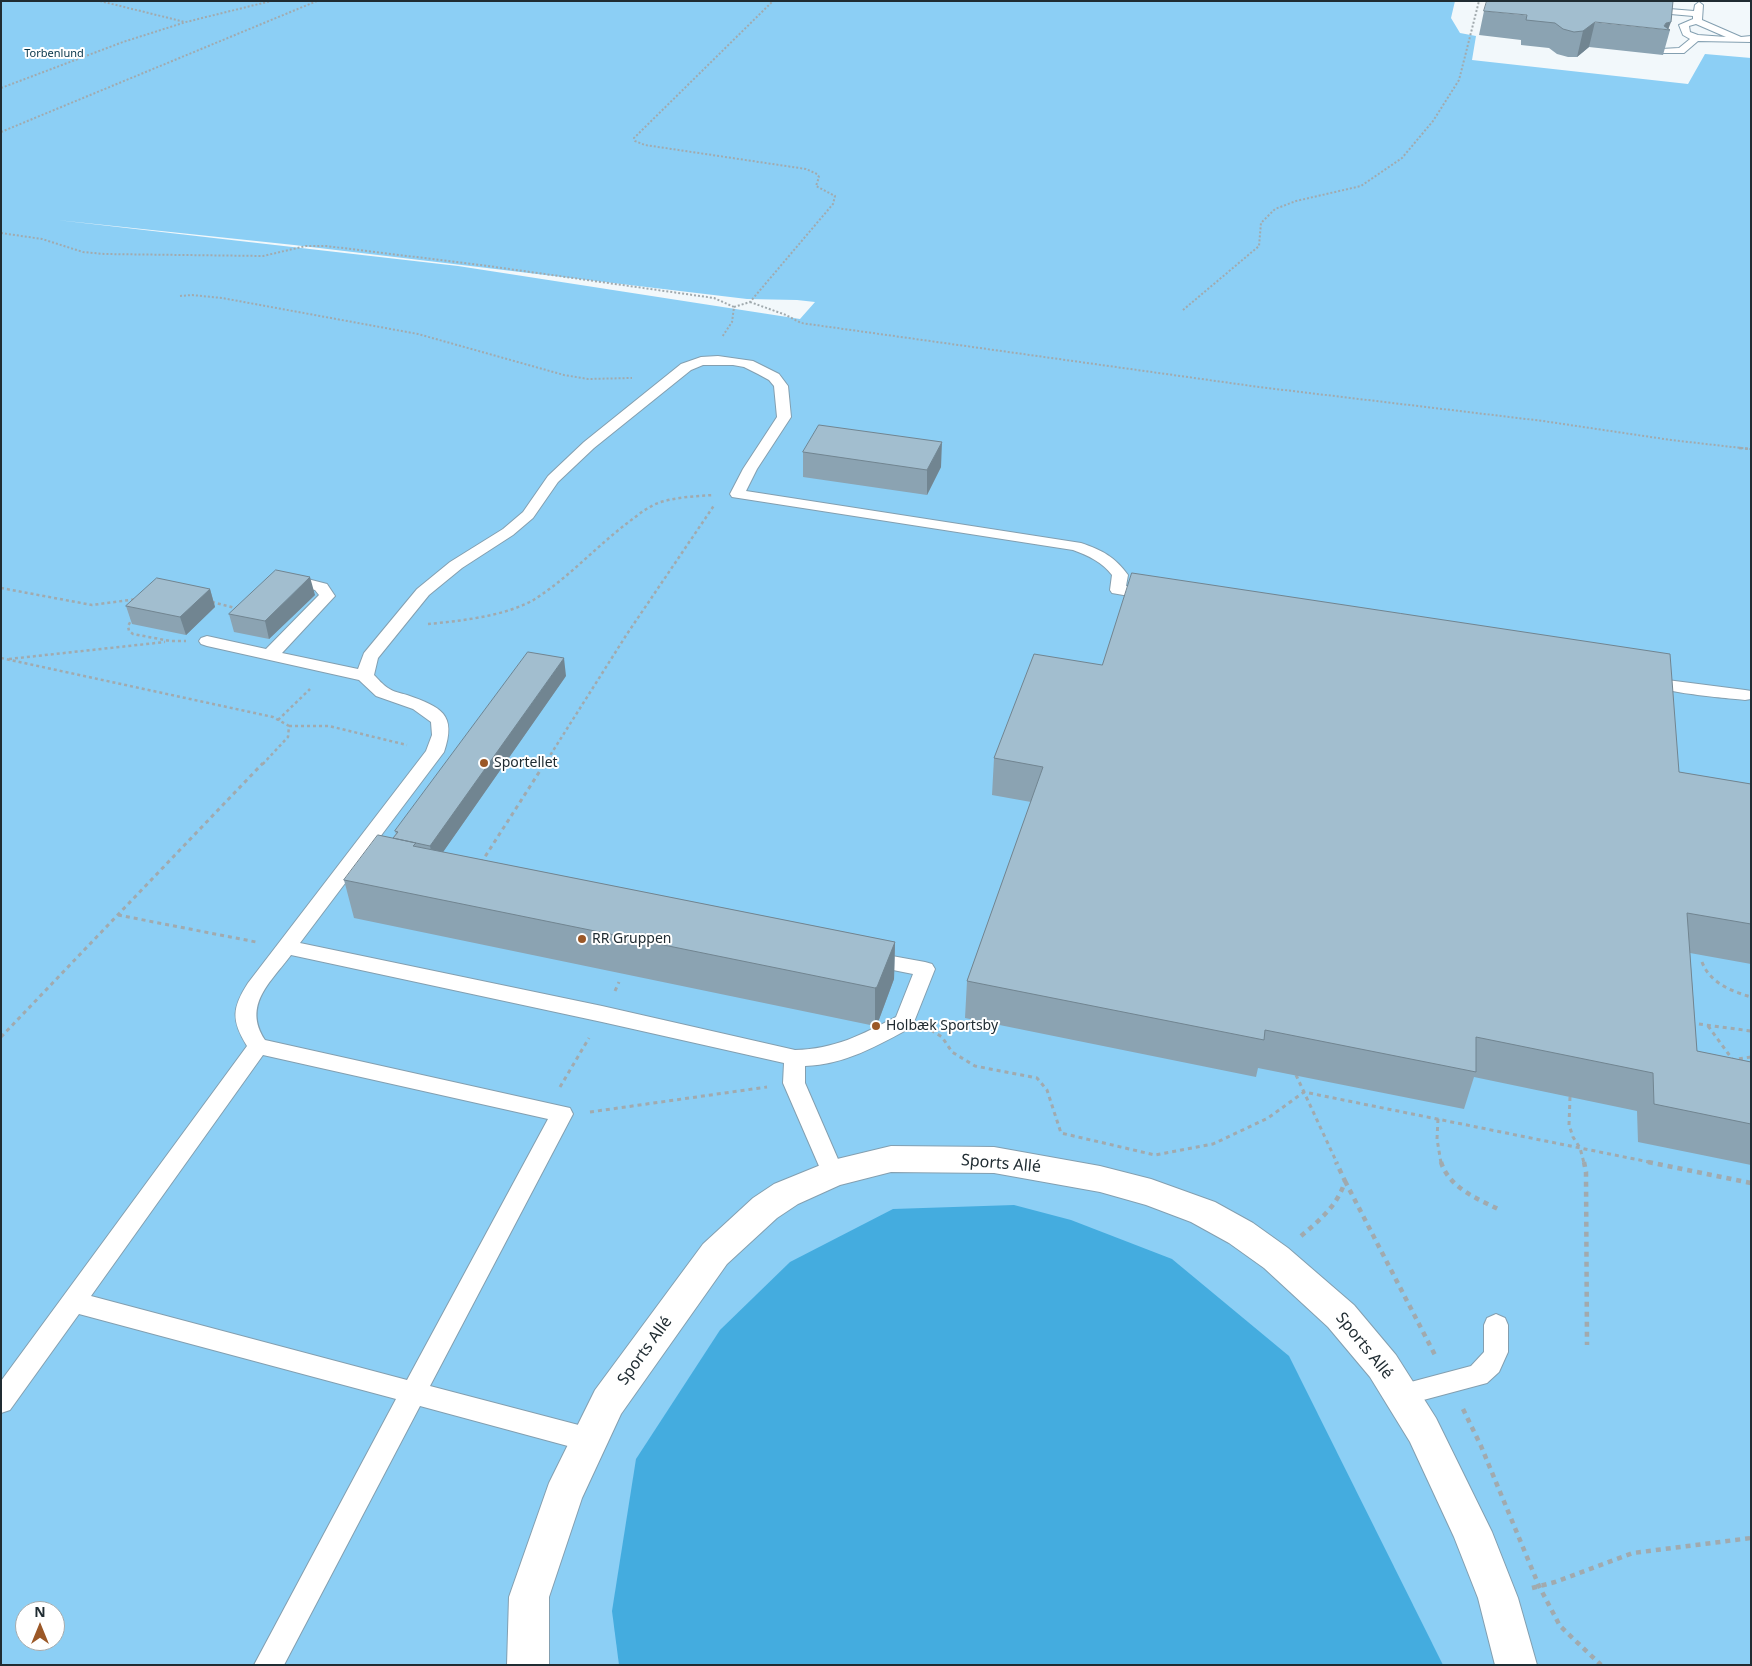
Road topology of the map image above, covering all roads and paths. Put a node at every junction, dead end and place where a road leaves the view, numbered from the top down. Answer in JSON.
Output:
{"nodes":[{"id":1,"x":100,"y":1,"type":"edge"},
{"id":2,"x":271,"y":1,"type":"edge"},
{"id":3,"x":316,"y":1,"type":"edge"},
{"id":4,"x":772,"y":1,"type":"edge"},
{"id":5,"x":1479,"y":1,"type":"edge"},
{"id":6,"x":1700,"y":1,"type":"edge"},
{"id":7,"x":1641,"y":8,"type":"edge"},
{"id":8,"x":1697,"y":18,"type":"junction"},
{"id":9,"x":186,"y":22,"type":"junction"},
{"id":10,"x":1696,"y":38,"type":"junction"},
{"id":11,"x":1751,"y":39,"type":"edge"},
{"id":12,"x":1740,"y":40,"type":"junction"},
{"id":13,"x":1664,"y":51,"type":"edge"},
{"id":14,"x":1,"y":88,"type":"edge"},
{"id":15,"x":1,"y":132,"type":"edge"},
{"id":16,"x":1,"y":233,"type":"edge"},
{"id":17,"x":180,"y":296,"type":"dead end"},
{"id":18,"x":750,"y":302,"type":"junction"},
{"id":19,"x":734,"y":307,"type":"junction"},
{"id":20,"x":1183,"y":310,"type":"dead end"},
{"id":21,"x":718,"y":360,"type":"junction"},
{"id":22,"x":634,"y":378,"type":"dead end"},
{"id":23,"x":1751,"y":449,"type":"edge"},
{"id":24,"x":737,"y":494,"type":"junction"},
{"id":25,"x":292,"y":580,"type":"edge"},
{"id":26,"x":1,"y":588,"type":"edge"},
{"id":27,"x":142,"y":598,"type":"edge"},
{"id":28,"x":1167,"y":598,"type":"edge"},
{"id":29,"x":207,"y":601,"type":"edge"},
{"id":30,"x":136,"y":614,"type":"edge"},
{"id":31,"x":398,"y":622,"type":"junction"},
{"id":32,"x":170,"y":641,"type":"junction"},
{"id":33,"x":207,"y":641,"type":"junction"},
{"id":34,"x":270,"y":655,"type":"junction"},
{"id":35,"x":1,"y":658,"type":"edge"},
{"id":36,"x":6,"y":659,"type":"junction"},
{"id":37,"x":330,"y":668,"type":"junction"},
{"id":38,"x":1632,"y":675,"type":"edge"},
{"id":39,"x":365,"y":676,"type":"junction"},
{"id":40,"x":1745,"y":695,"type":"dead end"},
{"id":41,"x":278,"y":720,"type":"junction"},
{"id":42,"x":289,"y":726,"type":"junction"},
{"id":43,"x":435,"y":752,"type":"junction"},
{"id":44,"x":480,"y":864,"type":"edge"},
{"id":45,"x":118,"y":915,"type":"junction"},
{"id":46,"x":286,"y":947,"type":"junction"},
{"id":47,"x":847,"y":954,"type":"edge"},
{"id":48,"x":1702,"y":962,"type":"dead end"},
{"id":49,"x":1751,"y":997,"type":"edge"},
{"id":50,"x":602,"y":1014,"type":"junction"},
{"id":51,"x":1683,"y":1021,"type":"edge"},
{"id":52,"x":906,"y":1022,"type":"junction"},
{"id":53,"x":1708,"y":1026,"type":"junction"},
{"id":54,"x":1751,"y":1032,"type":"edge"},
{"id":55,"x":1,"y":1037,"type":"edge"},
{"id":56,"x":258,"y":1046,"type":"junction"},
{"id":57,"x":1751,"y":1057,"type":"edge"},
{"id":58,"x":795,"y":1058,"type":"junction"},
{"id":59,"x":1733,"y":1060,"type":"junction"},
{"id":60,"x":1725,"y":1064,"type":"edge"},
{"id":61,"x":1296,"y":1075,"type":"dead end"},
{"id":62,"x":794,"y":1083,"type":"junction"},
{"id":63,"x":1304,"y":1092,"type":"junction"},
{"id":64,"x":1570,"y":1097,"type":"dead end"},
{"id":65,"x":554,"y":1113,"type":"junction"},
{"id":66,"x":1438,"y":1120,"type":"junction"},
{"id":67,"x":1580,"y":1148,"type":"junction"},
{"id":68,"x":833,"y":1173,"type":"junction"},
{"id":69,"x":1345,"y":1181,"type":"junction"},
{"id":70,"x":1751,"y":1183,"type":"edge"},
{"id":71,"x":1500,"y":1210,"type":"dead end"},
{"id":72,"x":1276,"y":1258,"type":"junction"},
{"id":73,"x":74,"y":1302,"type":"junction"},
{"id":74,"x":1496,"y":1325,"type":"dead end"},
{"id":75,"x":1588,"y":1345,"type":"dead end"},
{"id":76,"x":1450,"y":1382,"type":"junction"},
{"id":77,"x":414,"y":1393,"type":"junction"},
{"id":78,"x":1401,"y":1395,"type":"junction"},
{"id":79,"x":1,"y":1402,"type":"edge"},
{"id":80,"x":590,"y":1440,"type":"junction"},
{"id":81,"x":1751,"y":1538,"type":"edge"},
{"id":82,"x":1539,"y":1586,"type":"junction"},
{"id":83,"x":1498,"y":1598,"type":"junction"},
{"id":84,"x":268,"y":1665,"type":"edge"},
{"id":85,"x":528,"y":1665,"type":"edge"},
{"id":86,"x":1516,"y":1665,"type":"edge"},
{"id":87,"x":1601,"y":1665,"type":"edge"}],
"edges":[{"from":1,"to":9,"type":"path"},
{"from":2,"to":9,"type":"path"},
{"from":3,"to":15,"type":"path"},
{"from":4,"to":18,"type":"path"},
{"from":5,"to":20,"type":"path"},
{"from":6,"to":8,"type":"lane"},
{"from":7,"to":8,"type":"lane"},
{"from":8,"to":10,"type":"lane"},
{"from":8,"to":12,"type":"lane"},
{"from":9,"to":14,"type":"path"},
{"from":10,"to":12,"type":"lane"},
{"from":10,"to":13,"type":"lane"},
{"from":11,"to":12,"type":"lane"},
{"from":16,"to":19,"type":"path"},
{"from":17,"to":22,"type":"path"},
{"from":18,"to":19,"type":"path"},
{"from":18,"to":23,"type":"path"},
{"from":19,"to":21,"type":"path"},
{"from":21,"to":24,"type":"lane"},
{"from":21,"to":31,"type":"lane"},
{"from":24,"to":28,"type":"lane"},
{"from":24,"to":31,"type":"path"},
{"from":24,"to":44,"type":"path"},
{"from":25,"to":34,"type":"lane"},
{"from":26,"to":27,"type":"path"},
{"from":29,"to":33,"type":"path"},
{"from":30,"to":32,"type":"path"},
{"from":31,"to":39,"type":"lane"},
{"from":32,"to":33,"type":"path"},
{"from":32,"to":36,"type":"path"},
{"from":33,"to":34,"type":"lane"},
{"from":34,"to":37,"type":"lane"},
{"from":35,"to":36,"type":"path"},
{"from":36,"to":41,"type":"path"},
{"from":37,"to":39,"type":"lane"},
{"from":37,"to":41,"type":"path"},
{"from":38,"to":40,"type":"lane"},
{"from":39,"to":43,"type":"lane"},
{"from":41,"to":42,"type":"path"},
{"from":42,"to":43,"type":"path"},
{"from":42,"to":45,"type":"path"},
{"from":43,"to":46,"type":"lane"},
{"from":45,"to":46,"type":"path"},
{"from":45,"to":55,"type":"path"},
{"from":46,"to":50,"type":"lane"},
{"from":46,"to":56,"type":"lane"},
{"from":47,"to":52,"type":"lane"},
{"from":48,"to":49,"type":"path"},
{"from":50,"to":58,"type":"lane"},
{"from":50,"to":65,"type":"path"},
{"from":51,"to":53,"type":"path"},
{"from":52,"to":58,"type":"lane"},
{"from":52,"to":63,"type":"path"},
{"from":53,"to":54,"type":"path"},
{"from":53,"to":59,"type":"path"},
{"from":56,"to":65,"type":"lane"},
{"from":56,"to":73,"type":"lane"},
{"from":57,"to":59,"type":"path"},
{"from":58,"to":62,"type":"lane"},
{"from":59,"to":60,"type":"path"},
{"from":61,"to":63,"type":"path"},
{"from":62,"to":65,"type":"path"},
{"from":62,"to":68,"type":"lane"},
{"from":63,"to":66,"type":"path"},
{"from":63,"to":69,"type":"path"},
{"from":64,"to":67,"type":"path"},
{"from":65,"to":77,"type":"lane"},
{"from":66,"to":67,"type":"path"},
{"from":66,"to":71,"type":"path"},
{"from":67,"to":70,"type":"path"},
{"from":67,"to":75,"type":"path"},
{"from":68,"to":72,"type":"street","name":"Sports Allé"},
{"from":68,"to":80,"type":"street","name":"Sports Allé"},
{"from":69,"to":72,"type":"path"},
{"from":69,"to":76,"type":"path"},
{"from":72,"to":78,"type":"street","name":"Sports Allé"},
{"from":73,"to":77,"type":"lane"},
{"from":73,"to":79,"type":"lane"},
{"from":74,"to":76,"type":"lane"},
{"from":76,"to":78,"type":"lane"},
{"from":76,"to":82,"type":"path"},
{"from":77,"to":80,"type":"lane"},
{"from":77,"to":84,"type":"lane"},
{"from":78,"to":83,"type":"street","name":"Sports Allé"},
{"from":80,"to":85,"type":"street","name":"Sports Allé"},
{"from":81,"to":82,"type":"path"},
{"from":82,"to":83,"type":"path"},
{"from":82,"to":87,"type":"path"},
{"from":83,"to":86,"type":"street","name":"Sports Allé"}]}
